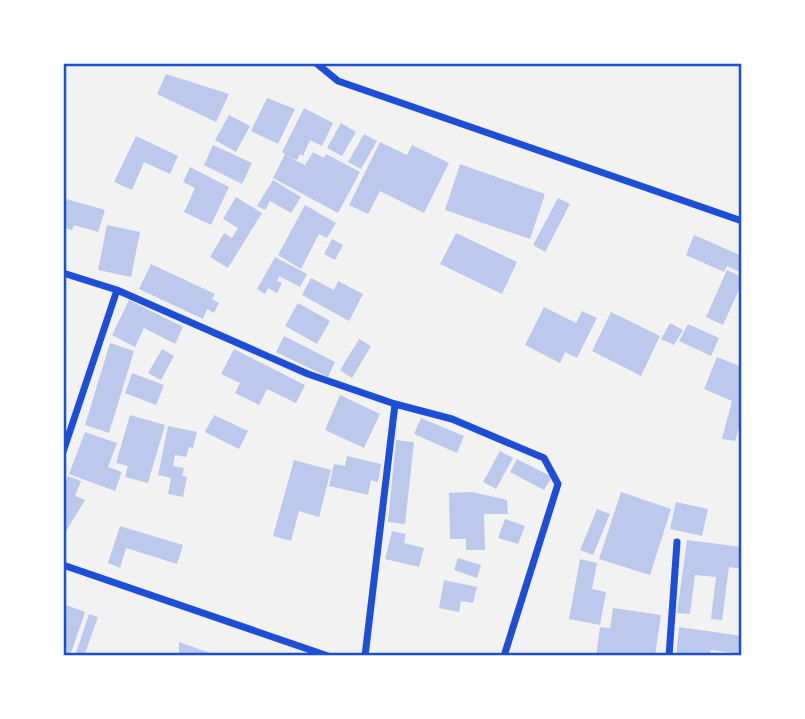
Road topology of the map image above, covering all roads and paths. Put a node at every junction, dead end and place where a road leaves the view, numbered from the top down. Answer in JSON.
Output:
{"nodes":[{"id":1,"x":316,"y":63,"type":"edge"},
{"id":2,"x":742,"y":221,"type":"edge"},
{"id":3,"x":63,"y":273,"type":"edge"},
{"id":4,"x":117,"y":290,"type":"junction"},
{"id":5,"x":395,"y":404,"type":"junction"},
{"id":6,"x":63,"y":453,"type":"edge"},
{"id":7,"x":677,"y":541,"type":"dead end"},
{"id":8,"x":63,"y":565,"type":"edge"},
{"id":9,"x":328,"y":656,"type":"edge"},
{"id":10,"x":365,"y":656,"type":"edge"},
{"id":11,"x":504,"y":656,"type":"edge"},
{"id":12,"x":669,"y":656,"type":"edge"}],
"edges":[{"from":1,"to":2,"type":"street"},
{"from":3,"to":4,"type":"street"},
{"from":4,"to":5,"type":"street"},
{"from":4,"to":6,"type":"street"},
{"from":5,"to":10,"type":"street"},
{"from":5,"to":11,"type":"street"},
{"from":7,"to":12,"type":"street"},
{"from":8,"to":9,"type":"street"}]}
